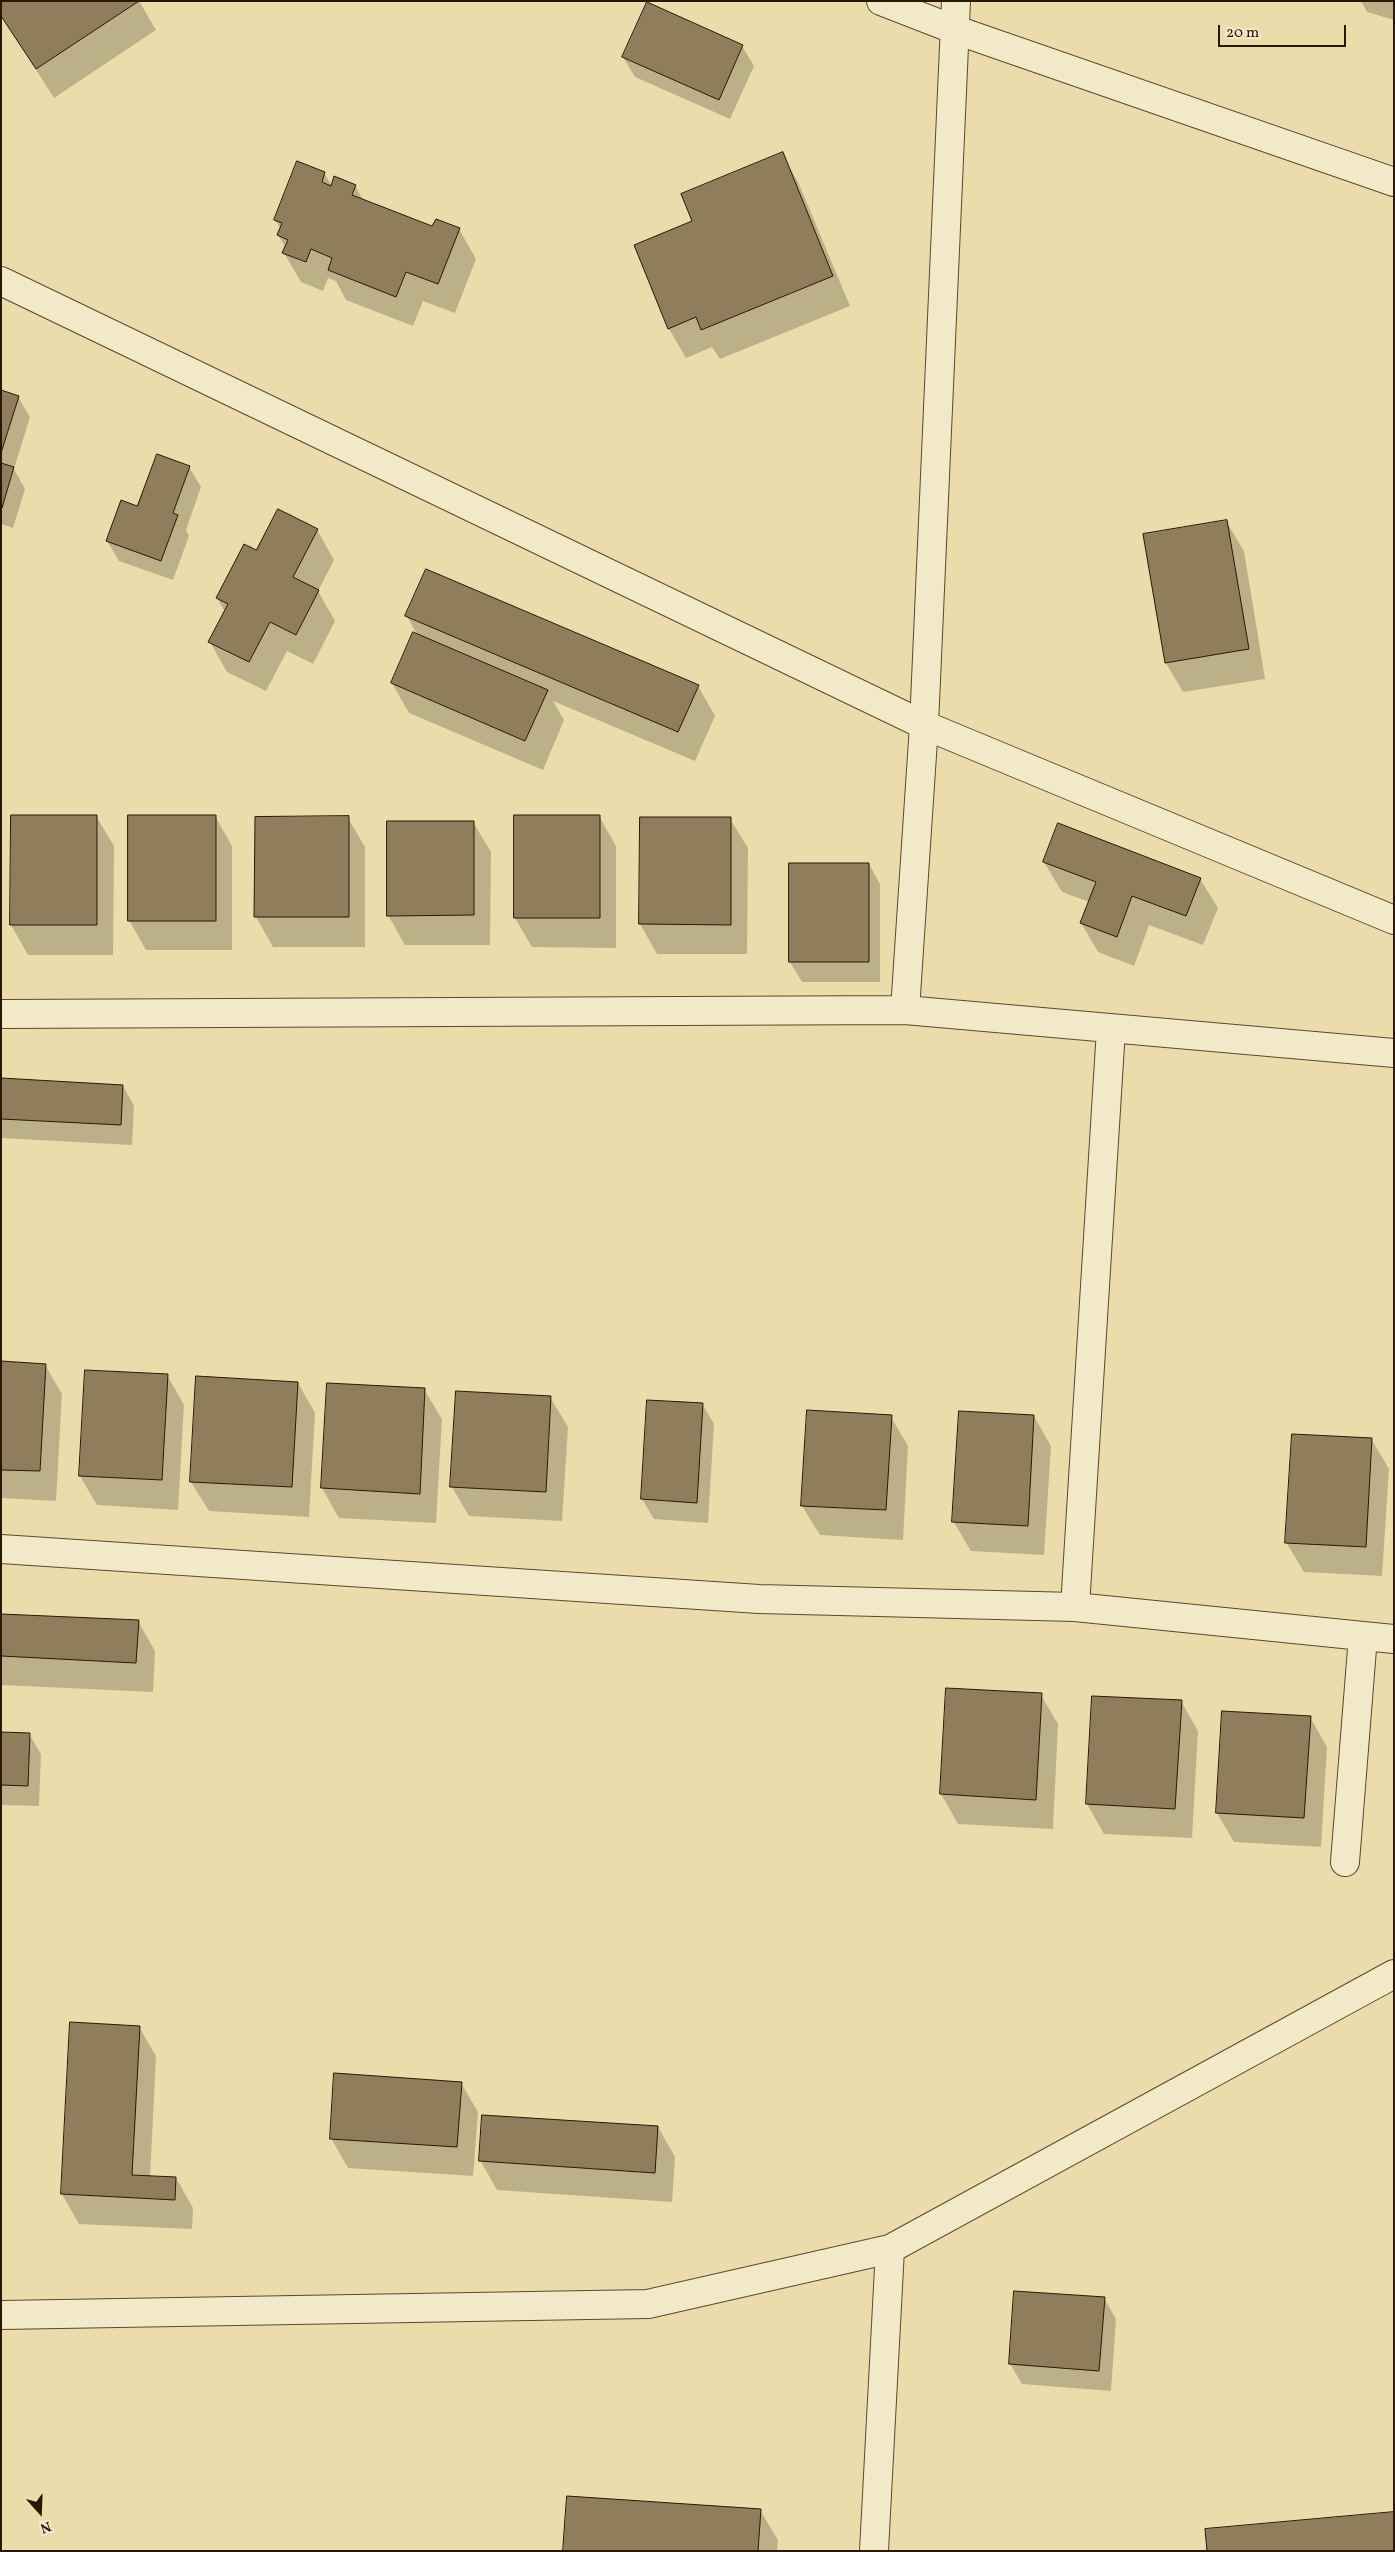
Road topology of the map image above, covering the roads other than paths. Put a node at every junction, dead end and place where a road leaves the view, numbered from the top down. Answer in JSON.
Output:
{"nodes":[{"id":1,"x":881,"y":1,"type":"edge"},
{"id":2,"x":956,"y":1,"type":"edge"},
{"id":3,"x":954,"y":29,"type":"junction"},
{"id":4,"x":1394,"y":182,"type":"edge"},
{"id":5,"x":1,"y":281,"type":"edge"},
{"id":6,"x":924,"y":726,"type":"junction"},
{"id":7,"x":1394,"y":920,"type":"edge"},
{"id":8,"x":905,"y":1010,"type":"junction"},
{"id":9,"x":1,"y":1014,"type":"edge"},
{"id":10,"x":1111,"y":1029,"type":"junction"},
{"id":11,"x":1394,"y":1053,"type":"edge"},
{"id":12,"x":1,"y":1549,"type":"edge"},
{"id":13,"x":1074,"y":1607,"type":"junction"},
{"id":14,"x":1364,"y":1636,"type":"junction"},
{"id":15,"x":1394,"y":1639,"type":"edge"},
{"id":16,"x":1345,"y":1862,"type":"dead end"},
{"id":17,"x":1394,"y":1974,"type":"edge"},
{"id":18,"x":890,"y":2249,"type":"junction"},
{"id":19,"x":1,"y":2315,"type":"edge"},
{"id":20,"x":874,"y":2551,"type":"edge"}],
"edges":[{"from":1,"to":3,"type":"street"},
{"from":2,"to":3,"type":"street"},
{"from":3,"to":4,"type":"street"},
{"from":3,"to":6,"type":"street"},
{"from":5,"to":6,"type":"street"},
{"from":6,"to":7,"type":"street"},
{"from":6,"to":8,"type":"street"},
{"from":8,"to":9,"type":"street"},
{"from":8,"to":10,"type":"street"},
{"from":10,"to":11,"type":"street"},
{"from":10,"to":13,"type":"street"},
{"from":12,"to":13,"type":"street"},
{"from":13,"to":14,"type":"street"},
{"from":14,"to":15,"type":"street"},
{"from":14,"to":16,"type":"street"},
{"from":17,"to":18,"type":"street"},
{"from":18,"to":19,"type":"street"},
{"from":18,"to":20,"type":"street"}]}
